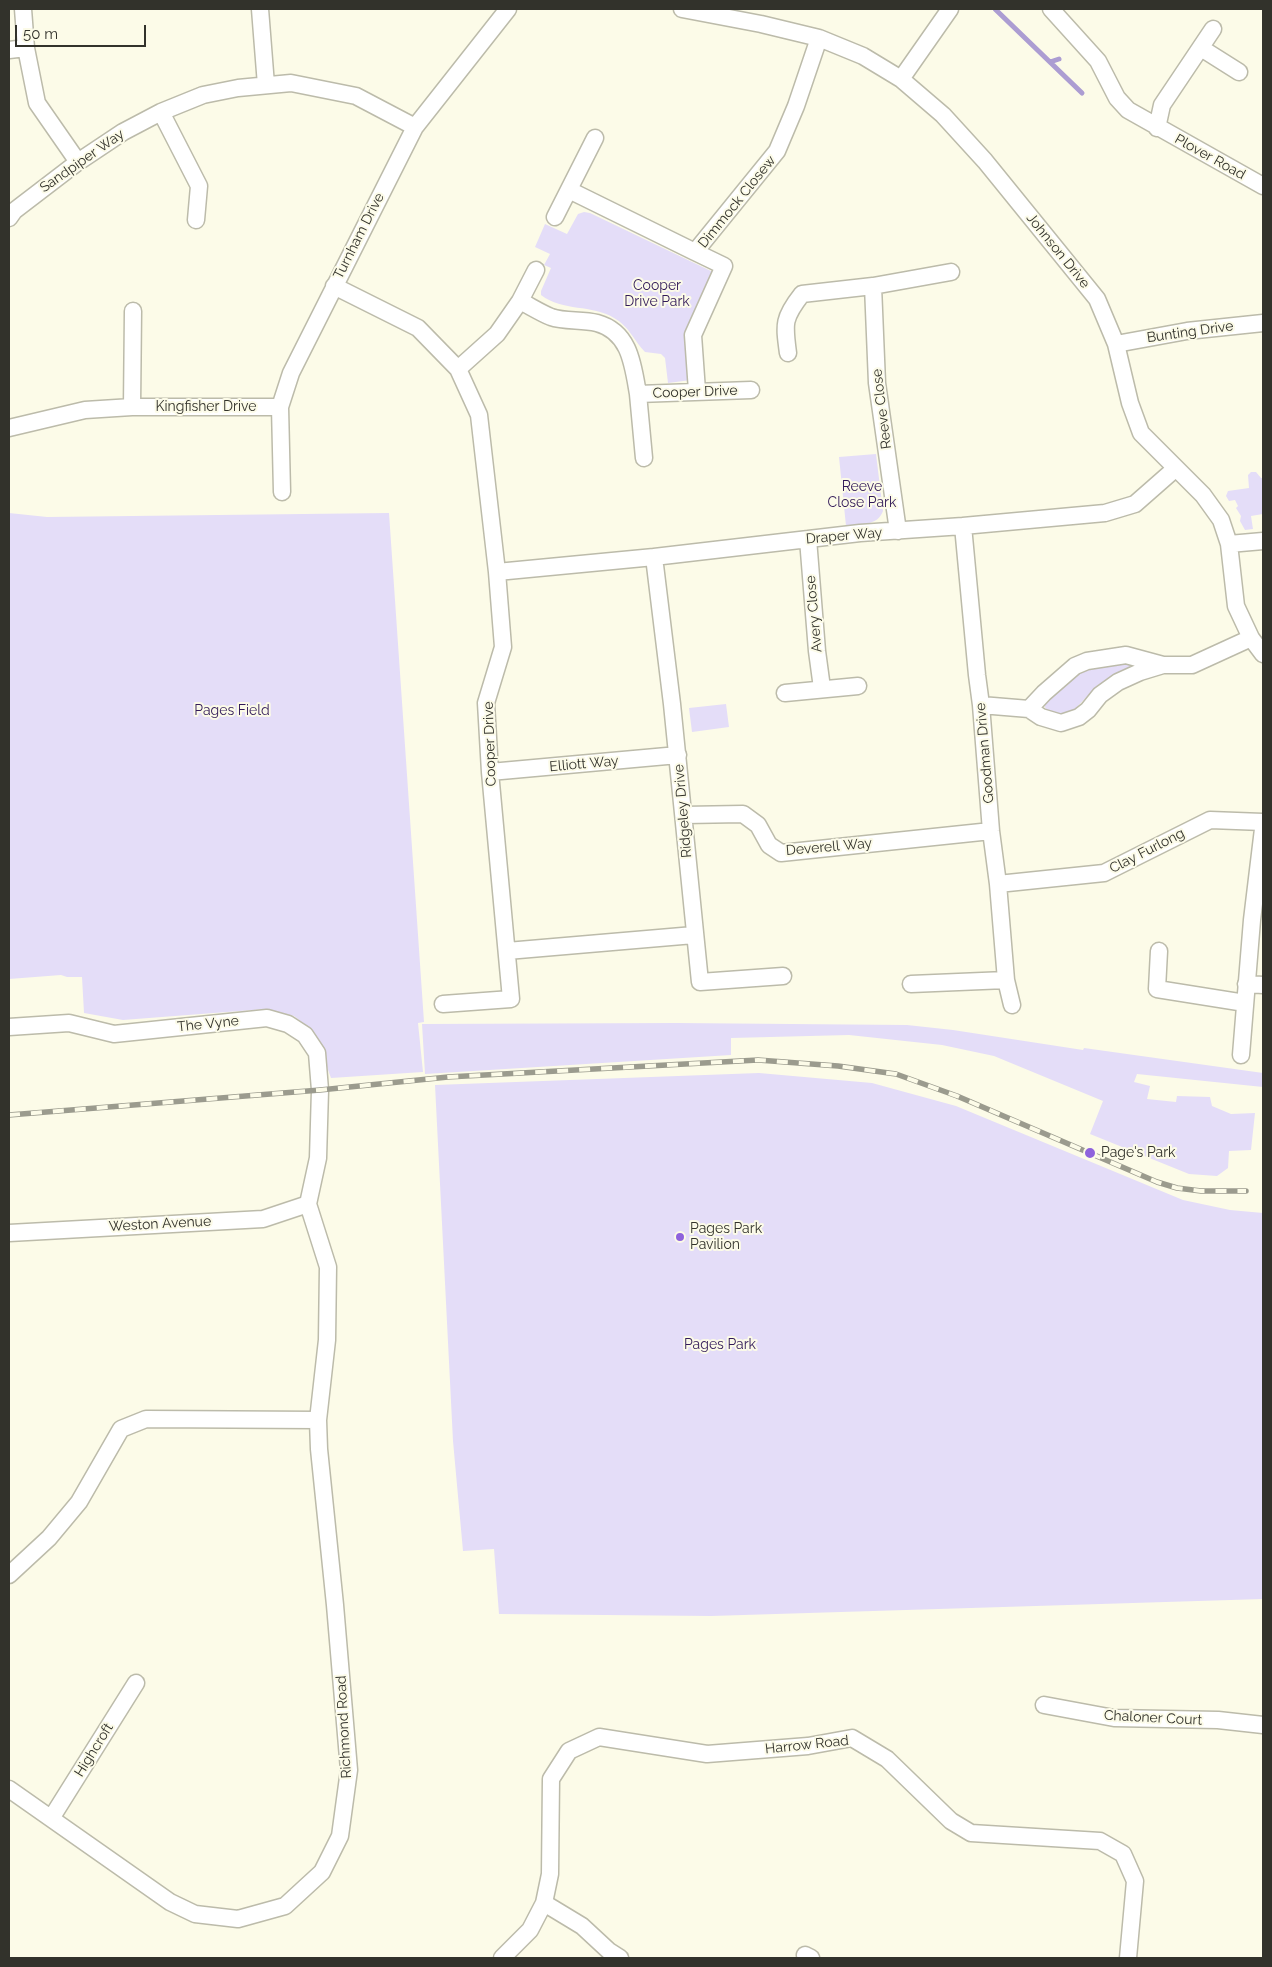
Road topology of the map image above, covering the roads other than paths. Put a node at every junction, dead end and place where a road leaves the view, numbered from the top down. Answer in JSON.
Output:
{"nodes":[{"id":1,"x":23,"y":9,"type":"edge"},
{"id":2,"x":260,"y":9,"type":"edge"},
{"id":3,"x":508,"y":9,"type":"edge"},
{"id":4,"x":682,"y":9,"type":"edge"},
{"id":5,"x":950,"y":9,"type":"edge"},
{"id":6,"x":1051,"y":9,"type":"edge"},
{"id":7,"x":702,"y":11,"type":"edge"},
{"id":8,"x":1213,"y":29,"type":"dead end"},
{"id":9,"x":820,"y":38,"type":"junction"},
{"id":10,"x":26,"y":48,"type":"junction"},
{"id":11,"x":1201,"y":48,"type":"junction"},
{"id":12,"x":9,"y":50,"type":"edge"},
{"id":13,"x":1239,"y":72,"type":"dead end"},
{"id":14,"x":900,"y":79,"type":"junction"},
{"id":15,"x":266,"y":85,"type":"junction"},
{"id":16,"x":161,"y":112,"type":"junction"},
{"id":17,"x":415,"y":127,"type":"junction"},
{"id":18,"x":1157,"y":128,"type":"junction"},
{"id":19,"x":595,"y":138,"type":"dead end"},
{"id":20,"x":78,"y":162,"type":"junction"},
{"id":21,"x":1263,"y":186,"type":"edge"},
{"id":22,"x":569,"y":190,"type":"junction"},
{"id":23,"x":555,"y":217,"type":"dead end"},
{"id":24,"x":9,"y":218,"type":"edge"},
{"id":25,"x":196,"y":220,"type":"dead end"},
{"id":26,"x":695,"y":252,"type":"junction"},
{"id":27,"x":536,"y":270,"type":"dead end"},
{"id":28,"x":951,"y":272,"type":"dead end"},
{"id":29,"x":334,"y":286,"type":"junction"},
{"id":30,"x":873,"y":286,"type":"junction"},
{"id":31,"x":520,"y":301,"type":"junction"},
{"id":32,"x":133,"y":311,"type":"dead end"},
{"id":33,"x":1263,"y":323,"type":"edge"},
{"id":34,"x":1116,"y":344,"type":"junction"},
{"id":35,"x":788,"y":353,"type":"dead end"},
{"id":36,"x":458,"y":369,"type":"junction"},
{"id":37,"x":751,"y":390,"type":"dead end"},
{"id":38,"x":697,"y":391,"type":"junction"},
{"id":39,"x":638,"y":394,"type":"junction"},
{"id":40,"x":280,"y":407,"type":"junction"},
{"id":41,"x":132,"y":408,"type":"junction"},
{"id":42,"x":9,"y":428,"type":"edge"},
{"id":43,"x":644,"y":458,"type":"dead end"},
{"id":44,"x":1176,"y":468,"type":"junction"},
{"id":45,"x":282,"y":492,"type":"dead end"},
{"id":46,"x":963,"y":526,"type":"junction"},
{"id":47,"x":898,"y":531,"type":"junction"},
{"id":48,"x":808,"y":539,"type":"junction"},
{"id":49,"x":1263,"y":540,"type":"edge"},
{"id":50,"x":1229,"y":544,"type":"junction"},
{"id":51,"x":654,"y":557,"type":"junction"},
{"id":52,"x":497,"y":572,"type":"junction"},
{"id":53,"x":1251,"y":638,"type":"junction"},
{"id":54,"x":1263,"y":654,"type":"edge"},
{"id":55,"x":1163,"y":665,"type":"junction"},
{"id":56,"x":858,"y":686,"type":"dead end"},
{"id":57,"x":822,"y":688,"type":"junction"},
{"id":58,"x":785,"y":693,"type":"dead end"},
{"id":59,"x":982,"y":705,"type":"junction"},
{"id":60,"x":1029,"y":709,"type":"junction"},
{"id":61,"x":678,"y":755,"type":"junction"},
{"id":62,"x":490,"y":772,"type":"junction"},
{"id":63,"x":684,"y":815,"type":"junction"},
{"id":64,"x":1263,"y":822,"type":"edge"},
{"id":65,"x":1263,"y":829,"type":"edge"},
{"id":66,"x":991,"y":831,"type":"junction"},
{"id":67,"x":998,"y":884,"type":"junction"},
{"id":68,"x":694,"y":935,"type":"junction"},
{"id":69,"x":1158,"y":950,"type":"dead end"},
{"id":70,"x":507,"y":951,"type":"junction"},
{"id":71,"x":783,"y":976,"type":"dead end"},
{"id":72,"x":1006,"y":980,"type":"junction"},
{"id":73,"x":911,"y":984,"type":"dead end"},
{"id":74,"x":1246,"y":984,"type":"junction"},
{"id":75,"x":1263,"y":985,"type":"edge"},
{"id":76,"x":1245,"y":1003,"type":"junction"},
{"id":77,"x":443,"y":1004,"type":"dead end"},
{"id":78,"x":1012,"y":1005,"type":"dead end"},
{"id":79,"x":9,"y":1027,"type":"edge"},
{"id":80,"x":1241,"y":1055,"type":"dead end"},
{"id":81,"x":319,"y":1131,"type":"joint"},
{"id":82,"x":308,"y":1204,"type":"junction"},
{"id":83,"x":9,"y":1232,"type":"edge"},
{"id":84,"x":318,"y":1420,"type":"junction"},
{"id":85,"x":9,"y":1575,"type":"edge"},
{"id":86,"x":136,"y":1683,"type":"dead end"},
{"id":87,"x":1044,"y":1705,"type":"dead end"},
{"id":88,"x":1263,"y":1725,"type":"edge"},
{"id":89,"x":9,"y":1789,"type":"edge"},
{"id":90,"x":52,"y":1817,"type":"junction"},
{"id":91,"x":544,"y":1903,"type":"junction"},
{"id":92,"x":502,"y":1958,"type":"edge"},
{"id":93,"x":620,"y":1958,"type":"edge"},
{"id":94,"x":1128,"y":1958,"type":"edge"}],
"edges":[{"from":1,"to":10,"type":"street"},
{"from":2,"to":15,"type":"street"},
{"from":3,"to":17,"type":"street","name":"Turnham Drive"},
{"from":4,"to":7,"type":"street","name":"Johnson Drive"},
{"from":5,"to":14,"type":"street"},
{"from":6,"to":18,"type":"street","name":"Plover Road"},
{"from":7,"to":9,"type":"street","name":"Johnson Drive"},
{"from":8,"to":11,"type":"street"},
{"from":9,"to":14,"type":"street","name":"Johnson Drive"},
{"from":9,"to":26,"type":"street","name":"Dimmock Closew"},
{"from":10,"to":12,"type":"street"},
{"from":10,"to":20,"type":"street"},
{"from":11,"to":13,"type":"street"},
{"from":11,"to":18,"type":"street"},
{"from":14,"to":34,"type":"street","name":"Johnson Drive"},
{"from":15,"to":16,"type":"street","name":"Sandpiper Way"},
{"from":15,"to":17,"type":"street","name":"Sandpiper Way"},
{"from":16,"to":20,"type":"street","name":"Sandpiper Way"},
{"from":16,"to":25,"type":"street"},
{"from":17,"to":29,"type":"street","name":"Turnham Drive"},
{"from":18,"to":21,"type":"street","name":"Plover Road"},
{"from":19,"to":22,"type":"street"},
{"from":20,"to":24,"type":"street","name":"Sandpiper Way"},
{"from":22,"to":23,"type":"street"},
{"from":22,"to":26,"type":"street","name":"Dimmock Closew"},
{"from":26,"to":38,"type":"street","name":"Dimmock Closew"},
{"from":27,"to":31,"type":"street"},
{"from":28,"to":30,"type":"street"},
{"from":29,"to":36,"type":"street","name":"Cooper Drive"},
{"from":29,"to":40,"type":"street","name":"Turnham Drive"},
{"from":30,"to":35,"type":"street"},
{"from":30,"to":47,"type":"street","name":"Reeve Close"},
{"from":31,"to":36,"type":"street"},
{"from":31,"to":39,"type":"street","name":"Cooper Drive"},
{"from":32,"to":41,"type":"street"},
{"from":33,"to":34,"type":"street","name":"Bunting Drive"},
{"from":34,"to":44,"type":"street","name":"Johnson Drive"},
{"from":36,"to":52,"type":"street","name":"Cooper Drive"},
{"from":37,"to":38,"type":"street","name":"Cooper Drive"},
{"from":38,"to":39,"type":"street","name":"Cooper Drive"},
{"from":39,"to":43,"type":"street","name":"Cooper Drive"},
{"from":40,"to":41,"type":"street","name":"Kingfisher Drive"},
{"from":40,"to":45,"type":"street","name":"Turnham Drive"},
{"from":41,"to":42,"type":"street","name":"Kingfisher Drive"},
{"from":44,"to":46,"type":"street","name":"Draper Way"},
{"from":44,"to":50,"type":"street","name":"Johnson Drive"},
{"from":46,"to":47,"type":"street","name":"Draper Way"},
{"from":46,"to":59,"type":"street","name":"Goodman Drive"},
{"from":47,"to":48,"type":"street","name":"Draper Way"},
{"from":48,"to":51,"type":"street","name":"Draper Way"},
{"from":48,"to":57,"type":"street","name":"Avery Close"},
{"from":49,"to":50,"type":"street"},
{"from":50,"to":53,"type":"street","name":"Johnson Drive"},
{"from":51,"to":52,"type":"street","name":"Draper Way"},
{"from":51,"to":61,"type":"street","name":"Ridgeley Drive"},
{"from":52,"to":62,"type":"street","name":"Cooper Drive"},
{"from":53,"to":54,"type":"street","name":"Johnson Drive"},
{"from":53,"to":55,"type":"street"},
{"from":55,"to":60,"type":"street"},
{"from":55,"to":60,"type":"street"},
{"from":56,"to":57,"type":"street"},
{"from":57,"to":58,"type":"street"},
{"from":59,"to":60,"type":"street"},
{"from":59,"to":66,"type":"street","name":"Goodman Drive"},
{"from":61,"to":62,"type":"street","name":"Elliott Way"},
{"from":61,"to":63,"type":"street","name":"Ridgeley Drive"},
{"from":62,"to":70,"type":"street","name":"Cooper Drive"},
{"from":63,"to":66,"type":"street","name":"Deverell Way"},
{"from":63,"to":68,"type":"street","name":"Ridgeley Drive"},
{"from":64,"to":67,"type":"street","name":"Clay Furlong"},
{"from":65,"to":74,"type":"street"},
{"from":66,"to":67,"type":"street","name":"Goodman Drive"},
{"from":67,"to":72,"type":"street","name":"Goodman Drive"},
{"from":68,"to":70,"type":"street"},
{"from":68,"to":71,"type":"street","name":"Ridgeley Drive"},
{"from":69,"to":76,"type":"street"},
{"from":70,"to":77,"type":"street","name":"Cooper Drive"},
{"from":72,"to":73,"type":"street"},
{"from":72,"to":78,"type":"street","name":"Goodman Drive"},
{"from":74,"to":75,"type":"street"},
{"from":74,"to":76,"type":"street"},
{"from":76,"to":80,"type":"street"},
{"from":79,"to":81,"type":"street","name":"The Vyne"},
{"from":81,"to":82,"type":"street","name":"Richmond Road"},
{"from":82,"to":83,"type":"street","name":"Weston Avenue"},
{"from":82,"to":84,"type":"street","name":"Richmond Road"},
{"from":84,"to":85,"type":"street"},
{"from":84,"to":90,"type":"street","name":"Richmond Road"},
{"from":86,"to":90,"type":"street","name":"Highcroft"},
{"from":87,"to":88,"type":"street","name":"Chaloner Court"},
{"from":89,"to":90,"type":"street","name":"Richmond Road"},
{"from":91,"to":92,"type":"street","name":"Harrow Road"},
{"from":91,"to":93,"type":"street"},
{"from":91,"to":94,"type":"street","name":"Harrow Road"}]}
